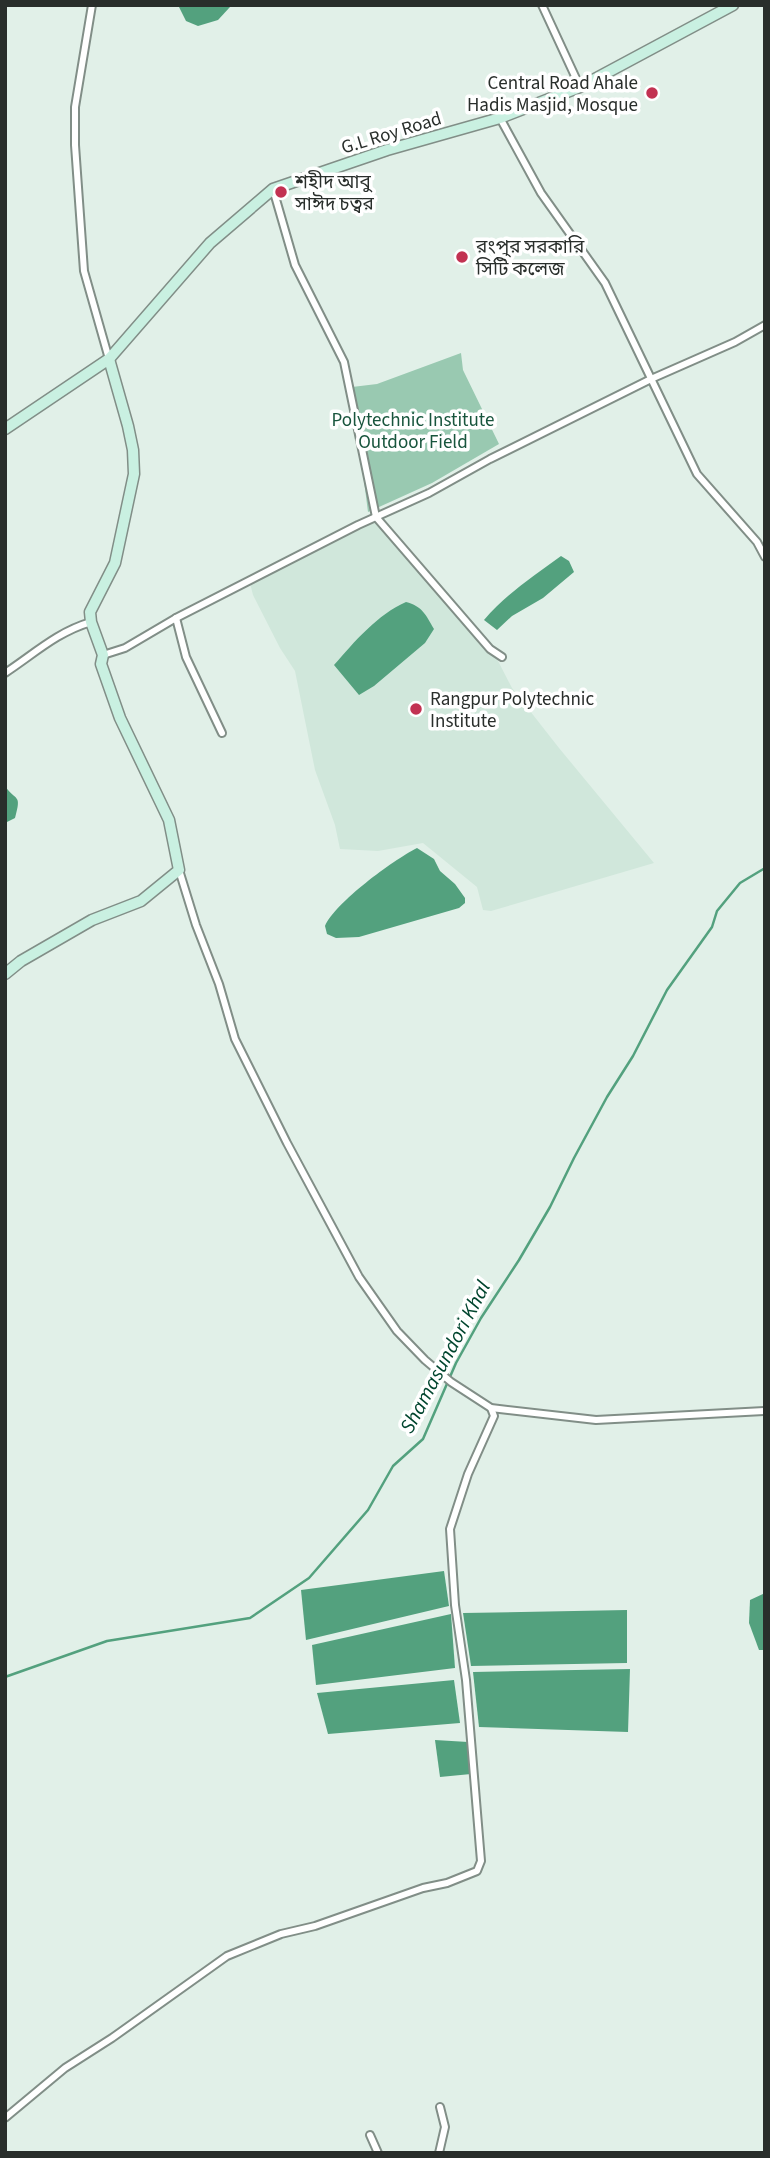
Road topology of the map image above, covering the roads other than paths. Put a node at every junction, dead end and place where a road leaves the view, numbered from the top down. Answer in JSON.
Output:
{"nodes":[{"id":1,"x":92,"y":5,"type":"edge"},
{"id":2,"x":542,"y":5,"type":"edge"},
{"id":3,"x":733,"y":5,"type":"edge"},
{"id":4,"x":580,"y":87,"type":"junction"},
{"id":5,"x":500,"y":118,"type":"junction"},
{"id":6,"x":273,"y":189,"type":"junction"},
{"id":7,"x":765,"y":325,"type":"edge"},
{"id":8,"x":109,"y":359,"type":"junction"},
{"id":9,"x":651,"y":379,"type":"junction"},
{"id":10,"x":5,"y":429,"type":"edge"},
{"id":11,"x":376,"y":517,"type":"junction"},
{"id":12,"x":765,"y":539,"type":"edge"},
{"id":13,"x":757,"y":542,"type":"junction"},
{"id":14,"x":765,"y":557,"type":"edge"},
{"id":15,"x":176,"y":618,"type":"junction"},
{"id":16,"x":91,"y":622,"type":"junction"},
{"id":17,"x":103,"y":655,"type":"junction"},
{"id":18,"x":502,"y":657,"type":"dead end"},
{"id":19,"x":5,"y":673,"type":"edge"},
{"id":20,"x":222,"y":733,"type":"dead end"},
{"id":21,"x":179,"y":870,"type":"junction"},
{"id":22,"x":5,"y":974,"type":"edge"},
{"id":23,"x":491,"y":1408,"type":"junction"},
{"id":24,"x":765,"y":1411,"type":"edge"},
{"id":25,"x":440,"y":2107,"type":"dead end"},
{"id":26,"x":6,"y":2115,"type":"edge"},
{"id":27,"x":370,"y":2136,"type":"dead end"},
{"id":28,"x":378,"y":2153,"type":"edge"},
{"id":29,"x":439,"y":2153,"type":"edge"}],
"edges":[{"from":1,"to":8,"type":"street"},
{"from":2,"to":4,"type":"street"},
{"from":3,"to":4,"type":"main road","name":"G.L Roy Road"},
{"from":4,"to":5,"type":"main road","name":"G.L Roy Road"},
{"from":5,"to":6,"type":"main road","name":"G.L Roy Road"},
{"from":5,"to":9,"type":"street"},
{"from":6,"to":8,"type":"main road","name":"G.L Roy Road"},
{"from":6,"to":11,"type":"street"},
{"from":7,"to":9,"type":"street"},
{"from":8,"to":10,"type":"main road","name":"G.L Roy Road"},
{"from":8,"to":16,"type":"main road"},
{"from":9,"to":11,"type":"street"},
{"from":9,"to":13,"type":"street"},
{"from":11,"to":15,"type":"street"},
{"from":11,"to":18,"type":"street"},
{"from":12,"to":13,"type":"street"},
{"from":13,"to":14,"type":"street"},
{"from":15,"to":17,"type":"street"},
{"from":15,"to":20,"type":"street"},
{"from":16,"to":17,"type":"main road"},
{"from":16,"to":19,"type":"street"},
{"from":17,"to":21,"type":"main road"},
{"from":21,"to":22,"type":"main road"},
{"from":21,"to":23,"type":"street"},
{"from":23,"to":24,"type":"street"},
{"from":23,"to":26,"type":"street"},
{"from":25,"to":29,"type":"street"},
{"from":27,"to":28,"type":"street"}]}
